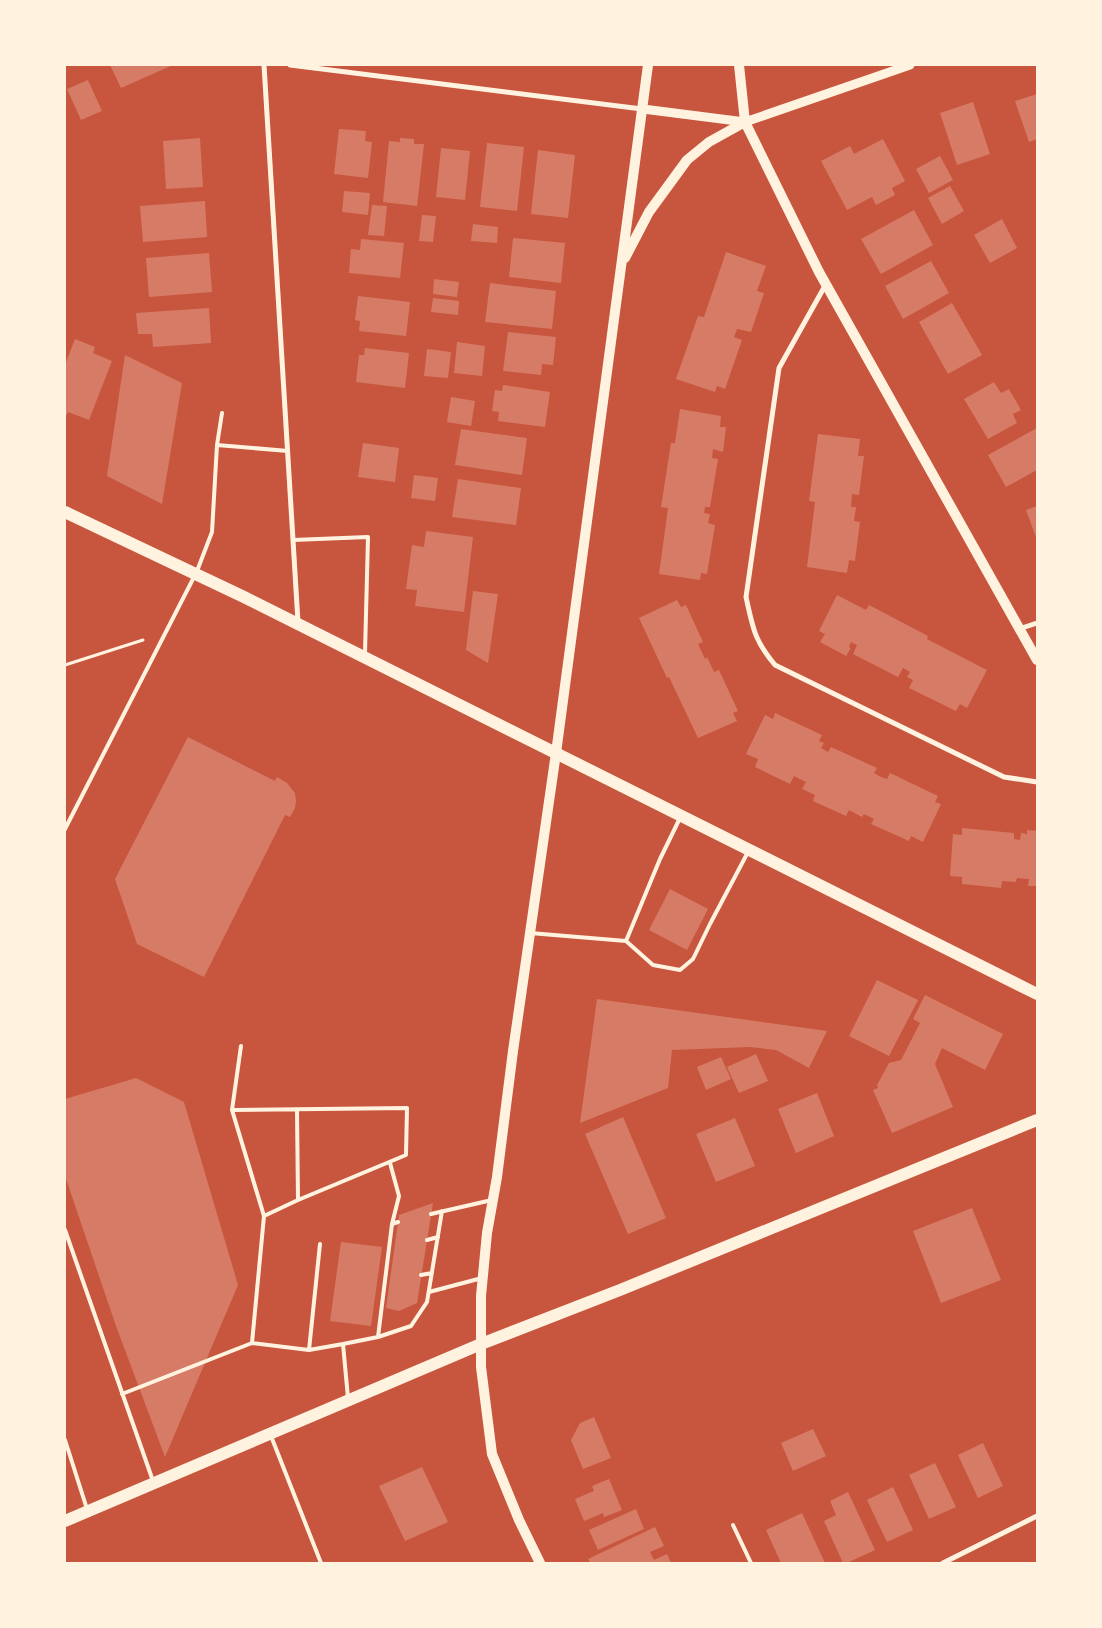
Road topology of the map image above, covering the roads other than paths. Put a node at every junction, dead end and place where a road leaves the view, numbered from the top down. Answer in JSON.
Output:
{"nodes":[{"id":1,"x":264,"y":65,"type":"edge"},
{"id":2,"x":290,"y":65,"type":"edge"},
{"id":3,"x":648,"y":65,"type":"edge"},
{"id":4,"x":739,"y":65,"type":"edge"},
{"id":5,"x":910,"y":65,"type":"edge"},
{"id":6,"x":643,"y":109,"type":"junction"},
{"id":7,"x":745,"y":122,"type":"junction"},
{"id":8,"x":621,"y":266,"type":"junction"},
{"id":9,"x":826,"y":284,"type":"junction"},
{"id":10,"x":222,"y":413,"type":"dead end"},
{"id":11,"x":217,"y":444,"type":"junction"},
{"id":12,"x":288,"y":451,"type":"junction"},
{"id":13,"x":65,"y":512,"type":"edge"},
{"id":14,"x":293,"y":540,"type":"junction"},
{"id":15,"x":195,"y":574,"type":"junction"},
{"id":16,"x":1037,"y":623,"type":"edge"},
{"id":17,"x":298,"y":625,"type":"junction"},
{"id":18,"x":1019,"y":629,"type":"junction"},
{"id":19,"x":365,"y":658,"type":"junction"},
{"id":20,"x":1037,"y":660,"type":"edge"},
{"id":21,"x":556,"y":754,"type":"junction"},
{"id":22,"x":1037,"y":782,"type":"edge"},
{"id":23,"x":681,"y":816,"type":"junction"},
{"id":24,"x":65,"y":829,"type":"edge"},
{"id":25,"x":749,"y":850,"type":"junction"},
{"id":26,"x":530,"y":933,"type":"junction"},
{"id":27,"x":626,"y":941,"type":"junction"},
{"id":28,"x":1037,"y":994,"type":"edge"},
{"id":29,"x":241,"y":1046,"type":"dead end"},
{"id":30,"x":232,"y":1110,"type":"junction"},
{"id":31,"x":297,"y":1110,"type":"junction"},
{"id":32,"x":1035,"y":1120,"type":"edge"},
{"id":33,"x":390,"y":1163,"type":"junction"},
{"id":34,"x":298,"y":1200,"type":"junction"},
{"id":35,"x":493,"y":1200,"type":"junction"},
{"id":36,"x":442,"y":1211,"type":"junction"},
{"id":37,"x":431,"y":1214,"type":"dead end"},
{"id":38,"x":264,"y":1216,"type":"junction"},
{"id":39,"x":398,"y":1222,"type":"dead end"},
{"id":40,"x":392,"y":1224,"type":"junction"},
{"id":41,"x":65,"y":1230,"type":"edge"},
{"id":42,"x":438,"y":1237,"type":"junction"},
{"id":43,"x":427,"y":1240,"type":"dead end"},
{"id":44,"x":320,"y":1244,"type":"dead end"},
{"id":45,"x":394,"y":1248,"type":"dead end"},
{"id":46,"x":388,"y":1250,"type":"junction"},
{"id":47,"x":432,"y":1273,"type":"junction"},
{"id":48,"x":421,"y":1275,"type":"dead end"},
{"id":49,"x":483,"y":1278,"type":"junction"},
{"id":50,"x":390,"y":1280,"type":"dead end"},
{"id":51,"x":385,"y":1281,"type":"junction"},
{"id":52,"x":429,"y":1292,"type":"junction"},
{"id":53,"x":378,"y":1337,"type":"junction"},
{"id":54,"x":252,"y":1343,"type":"junction"},
{"id":55,"x":343,"y":1344,"type":"junction"},
{"id":56,"x":481,"y":1344,"type":"junction"},
{"id":57,"x":309,"y":1350,"type":"junction"},
{"id":58,"x":122,"y":1394,"type":"junction"},
{"id":59,"x":348,"y":1400,"type":"junction"},
{"id":60,"x":270,"y":1434,"type":"junction"},
{"id":61,"x":65,"y":1440,"type":"edge"},
{"id":62,"x":154,"y":1483,"type":"junction"},
{"id":63,"x":88,"y":1511,"type":"junction"},
{"id":64,"x":1037,"y":1516,"type":"edge"},
{"id":65,"x":65,"y":1521,"type":"edge"},
{"id":66,"x":733,"y":1525,"type":"dead end"},
{"id":67,"x":321,"y":1563,"type":"edge"},
{"id":68,"x":540,"y":1563,"type":"edge"},
{"id":69,"x":751,"y":1563,"type":"edge"},
{"id":70,"x":943,"y":1563,"type":"edge"}],
"edges":[{"from":1,"to":12,"type":"street"},
{"from":2,"to":6,"type":"street"},
{"from":3,"to":6,"type":"main road"},
{"from":4,"to":7,"type":"main road"},
{"from":5,"to":7,"type":"street"},
{"from":6,"to":7,"type":"street"},
{"from":6,"to":8,"type":"main road"},
{"from":7,"to":8,"type":"main road"},
{"from":7,"to":9,"type":"main road"},
{"from":8,"to":21,"type":"main road"},
{"from":9,"to":18,"type":"main road"},
{"from":9,"to":22,"type":"street"},
{"from":10,"to":11,"type":"lane"},
{"from":11,"to":12,"type":"lane"},
{"from":11,"to":15,"type":"lane"},
{"from":12,"to":14,"type":"street"},
{"from":13,"to":15,"type":"main road"},
{"from":14,"to":17,"type":"street"},
{"from":14,"to":19,"type":"lane"},
{"from":15,"to":17,"type":"main road"},
{"from":15,"to":24,"type":"lane"},
{"from":16,"to":18,"type":"street"},
{"from":17,"to":19,"type":"main road"},
{"from":18,"to":20,"type":"main road"},
{"from":19,"to":21,"type":"main road"},
{"from":21,"to":23,"type":"main road"},
{"from":21,"to":26,"type":"main road"},
{"from":23,"to":25,"type":"main road"},
{"from":23,"to":27,"type":"lane"},
{"from":25,"to":27,"type":"lane"},
{"from":25,"to":28,"type":"main road"},
{"from":26,"to":27,"type":"lane"},
{"from":26,"to":35,"type":"main road"},
{"from":29,"to":30,"type":"lane"},
{"from":30,"to":31,"type":"lane"},
{"from":30,"to":38,"type":"lane"},
{"from":31,"to":33,"type":"lane"},
{"from":31,"to":34,"type":"lane"},
{"from":32,"to":56,"type":"main road"},
{"from":33,"to":34,"type":"lane"},
{"from":33,"to":40,"type":"lane"},
{"from":34,"to":38,"type":"lane"},
{"from":35,"to":36,"type":"lane"},
{"from":35,"to":49,"type":"main road"},
{"from":36,"to":37,"type":"lane"},
{"from":36,"to":42,"type":"lane"},
{"from":38,"to":54,"type":"lane"},
{"from":39,"to":40,"type":"lane"},
{"from":40,"to":46,"type":"lane"},
{"from":41,"to":58,"type":"lane"},
{"from":42,"to":43,"type":"lane"},
{"from":42,"to":47,"type":"lane"},
{"from":44,"to":57,"type":"lane"},
{"from":45,"to":46,"type":"lane"},
{"from":46,"to":51,"type":"lane"},
{"from":47,"to":48,"type":"lane"},
{"from":47,"to":52,"type":"lane"},
{"from":49,"to":52,"type":"lane"},
{"from":49,"to":56,"type":"main road"},
{"from":50,"to":51,"type":"lane"},
{"from":51,"to":53,"type":"lane"},
{"from":52,"to":53,"type":"lane"},
{"from":53,"to":55,"type":"lane"},
{"from":54,"to":57,"type":"lane"},
{"from":54,"to":58,"type":"lane"},
{"from":55,"to":57,"type":"lane"},
{"from":55,"to":59,"type":"lane"},
{"from":56,"to":59,"type":"main road"},
{"from":56,"to":68,"type":"main road"},
{"from":58,"to":62,"type":"lane"},
{"from":59,"to":60,"type":"main road"},
{"from":60,"to":62,"type":"main road"},
{"from":60,"to":67,"type":"lane"},
{"from":61,"to":63,"type":"lane"},
{"from":62,"to":63,"type":"main road"},
{"from":63,"to":65,"type":"main road"},
{"from":64,"to":70,"type":"street"},
{"from":66,"to":69,"type":"lane"}]}
